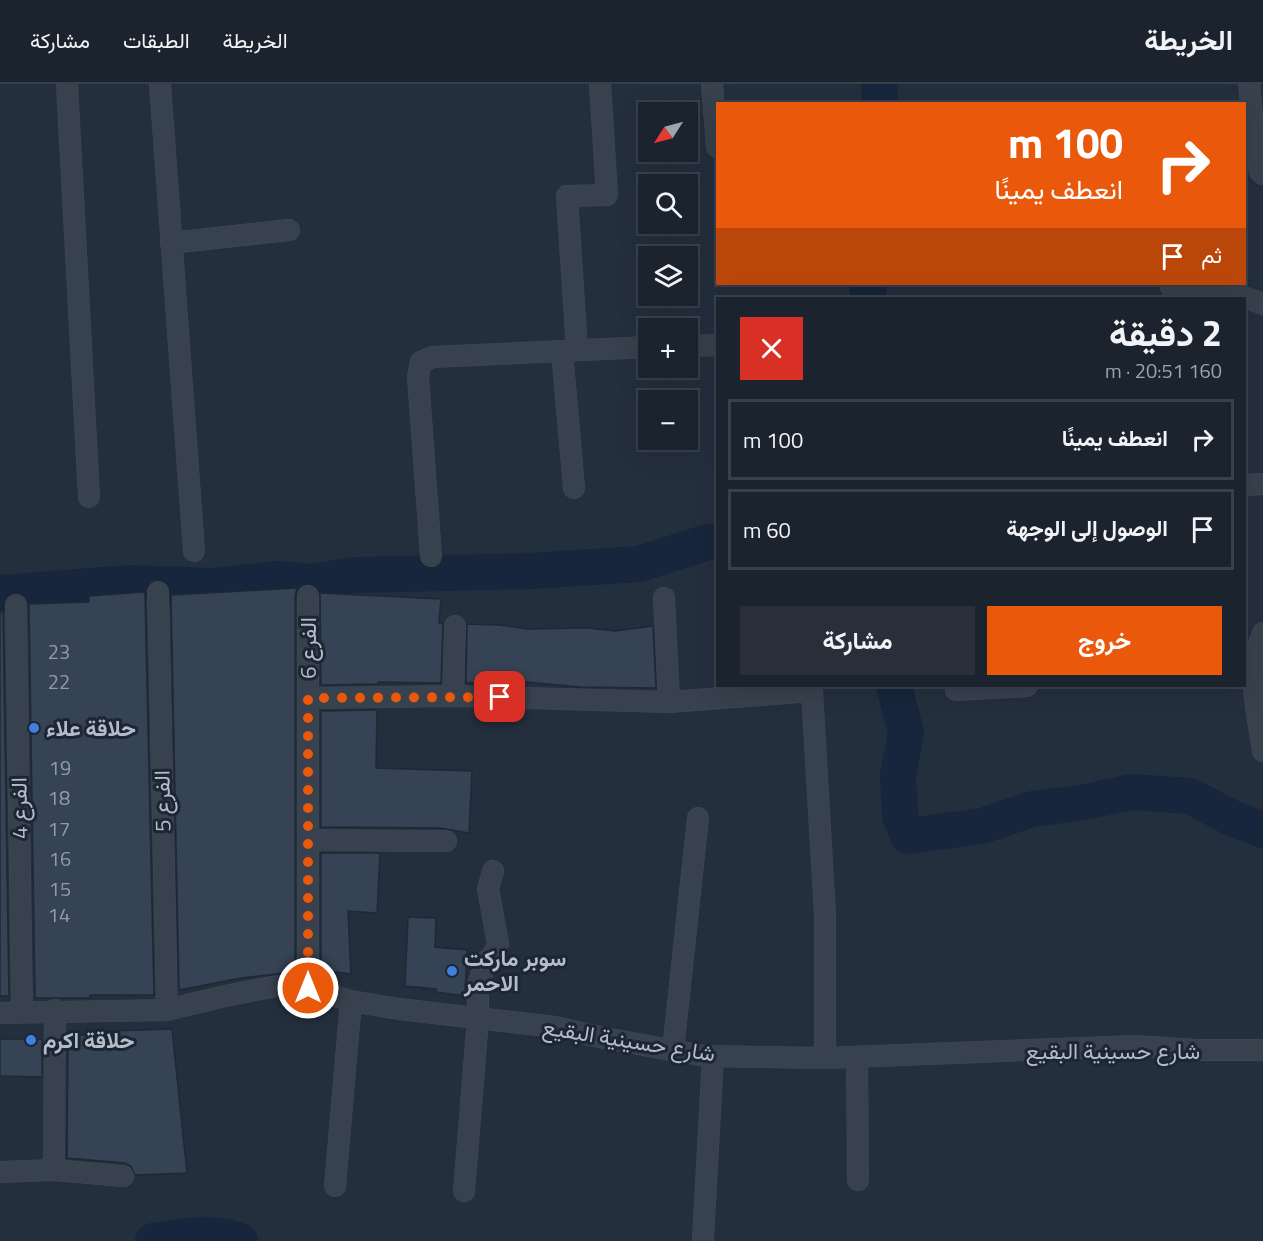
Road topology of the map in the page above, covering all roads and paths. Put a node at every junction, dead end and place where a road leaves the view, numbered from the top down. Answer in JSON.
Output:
{"nodes":[{"id":1,"x":67,"y":84,"type":"edge"},
{"id":2,"x":160,"y":84,"type":"edge"},
{"id":3,"x":600,"y":84,"type":"edge"},
{"id":4,"x":712,"y":84,"type":"edge"},
{"id":5,"x":1249,"y":84,"type":"edge"},
{"id":6,"x":716,"y":134,"type":"edge"},
{"id":7,"x":1263,"y":174,"type":"edge"},
{"id":8,"x":290,"y":230,"type":"dead end"},
{"id":9,"x":171,"y":243,"type":"junction"},
{"id":10,"x":1171,"y":287,"type":"dead end"},
{"id":11,"x":1243,"y":297,"type":"edge"},
{"id":12,"x":1246,"y":298,"type":"edge"},
{"id":13,"x":1263,"y":304,"type":"edge"},
{"id":14,"x":716,"y":345,"type":"edge"},
{"id":15,"x":698,"y":346,"type":"edge"},
{"id":16,"x":638,"y":347,"type":"edge"},
{"id":17,"x":569,"y":350,"type":"junction"},
{"id":18,"x":1263,"y":484,"type":"edge"},
{"id":19,"x":1246,"y":485,"type":"edge"},
{"id":20,"x":574,"y":488,"type":"dead end"},
{"id":21,"x":89,"y":497,"type":"dead end"},
{"id":22,"x":194,"y":551,"type":"dead end"},
{"id":23,"x":431,"y":556,"type":"dead end"},
{"id":24,"x":158,"y":592,"type":"dead end"},
{"id":25,"x":308,"y":596,"type":"dead end"},
{"id":26,"x":664,"y":598,"type":"dead end"},
{"id":27,"x":16,"y":605,"type":"dead end"},
{"id":28,"x":455,"y":626,"type":"dead end"},
{"id":29,"x":1263,"y":633,"type":"edge"},
{"id":30,"x":1248,"y":673,"type":"edge"},
{"id":31,"x":1010,"y":687,"type":"edge"},
{"id":32,"x":812,"y":688,"type":"edge"},
{"id":33,"x":956,"y":690,"type":"dead end"},
{"id":34,"x":453,"y":696,"type":"junction"},
{"id":35,"x":308,"y":698,"type":"junction"},
{"id":36,"x":669,"y":702,"type":"junction"},
{"id":37,"x":1263,"y":752,"type":"edge"},
{"id":38,"x":698,"y":818,"type":"dead end"},
{"id":39,"x":308,"y":840,"type":"junction"},
{"id":40,"x":446,"y":841,"type":"dead end"},
{"id":41,"x":493,"y":871,"type":"dead end"},
{"id":42,"x":308,"y":988,"type":"junction"},
{"id":43,"x":351,"y":1001,"type":"junction"},
{"id":44,"x":56,"y":1010,"type":"junction"},
{"id":45,"x":167,"y":1010,"type":"junction"},
{"id":46,"x":22,"y":1011,"type":"junction"},
{"id":47,"x":0,"y":1012,"type":"edge"},
{"id":48,"x":478,"y":1019,"type":"junction"},
{"id":49,"x":673,"y":1050,"type":"junction"},
{"id":50,"x":1263,"y":1050,"type":"edge"},
{"id":51,"x":713,"y":1056,"type":"junction"},
{"id":52,"x":857,"y":1057,"type":"junction"},
{"id":53,"x":825,"y":1058,"type":"junction"},
{"id":54,"x":54,"y":1170,"type":"junction"},
{"id":55,"x":0,"y":1172,"type":"edge"},
{"id":56,"x":123,"y":1176,"type":"dead end"},
{"id":57,"x":858,"y":1180,"type":"dead end"},
{"id":58,"x":335,"y":1185,"type":"dead end"},
{"id":59,"x":464,"y":1191,"type":"dead end"},
{"id":60,"x":703,"y":1239,"type":"dead end"}],
"edges":[{"from":1,"to":21,"type":"street"},
{"from":2,"to":9,"type":"street"},
{"from":3,"to":17,"type":"street"},
{"from":4,"to":6,"type":"street"},
{"from":5,"to":7,"type":"street"},
{"from":8,"to":9,"type":"street"},
{"from":9,"to":22,"type":"street"},
{"from":10,"to":11,"type":"street"},
{"from":12,"to":13,"type":"street"},
{"from":14,"to":15,"type":"street"},
{"from":16,"to":17,"type":"street"},
{"from":17,"to":20,"type":"street"},
{"from":17,"to":23,"type":"street"},
{"from":18,"to":19,"type":"street"},
{"from":24,"to":45,"type":"street","name":"الفرع 5"},
{"from":25,"to":35,"type":"street","name":"الفرع 6"},
{"from":26,"to":36,"type":"street"},
{"from":27,"to":46,"type":"street","name":"الفرع 4"},
{"from":28,"to":34,"type":"street"},
{"from":29,"to":30,"type":"street"},
{"from":30,"to":37,"type":"street"},
{"from":31,"to":33,"type":"street"},
{"from":32,"to":36,"type":"street"},
{"from":32,"to":53,"type":"street"},
{"from":34,"to":35,"type":"street"},
{"from":34,"to":36,"type":"street"},
{"from":35,"to":39,"type":"street","name":"الفرع 6"},
{"from":38,"to":49,"type":"street"},
{"from":39,"to":40,"type":"street"},
{"from":39,"to":42,"type":"street","name":"الفرع 6"},
{"from":41,"to":48,"type":"street"},
{"from":42,"to":43,"type":"street","name":"شارع حسينية البقيع"},
{"from":42,"to":45,"type":"street","name":"شارع حسينية البقيع"},
{"from":43,"to":48,"type":"street","name":"شارع حسينية البقيع"},
{"from":43,"to":58,"type":"street"},
{"from":44,"to":45,"type":"street","name":"شارع حسينية البقيع"},
{"from":44,"to":46,"type":"street","name":"شارع حسينية البقيع"},
{"from":44,"to":54,"type":"street"},
{"from":46,"to":47,"type":"street","name":"شارع حسينية البقيع"},
{"from":48,"to":49,"type":"street","name":"شارع حسينية البقيع"},
{"from":48,"to":59,"type":"street"},
{"from":49,"to":51,"type":"street","name":"شارع حسينية البقيع"},
{"from":50,"to":52,"type":"street","name":"شارع حسينية البقيع"},
{"from":51,"to":53,"type":"street","name":"شارع حسينية البقيع"},
{"from":51,"to":60,"type":"street"},
{"from":52,"to":53,"type":"street","name":"شارع حسينية البقيع"},
{"from":52,"to":57,"type":"street"},
{"from":54,"to":55,"type":"street"},
{"from":54,"to":56,"type":"street"}]}
